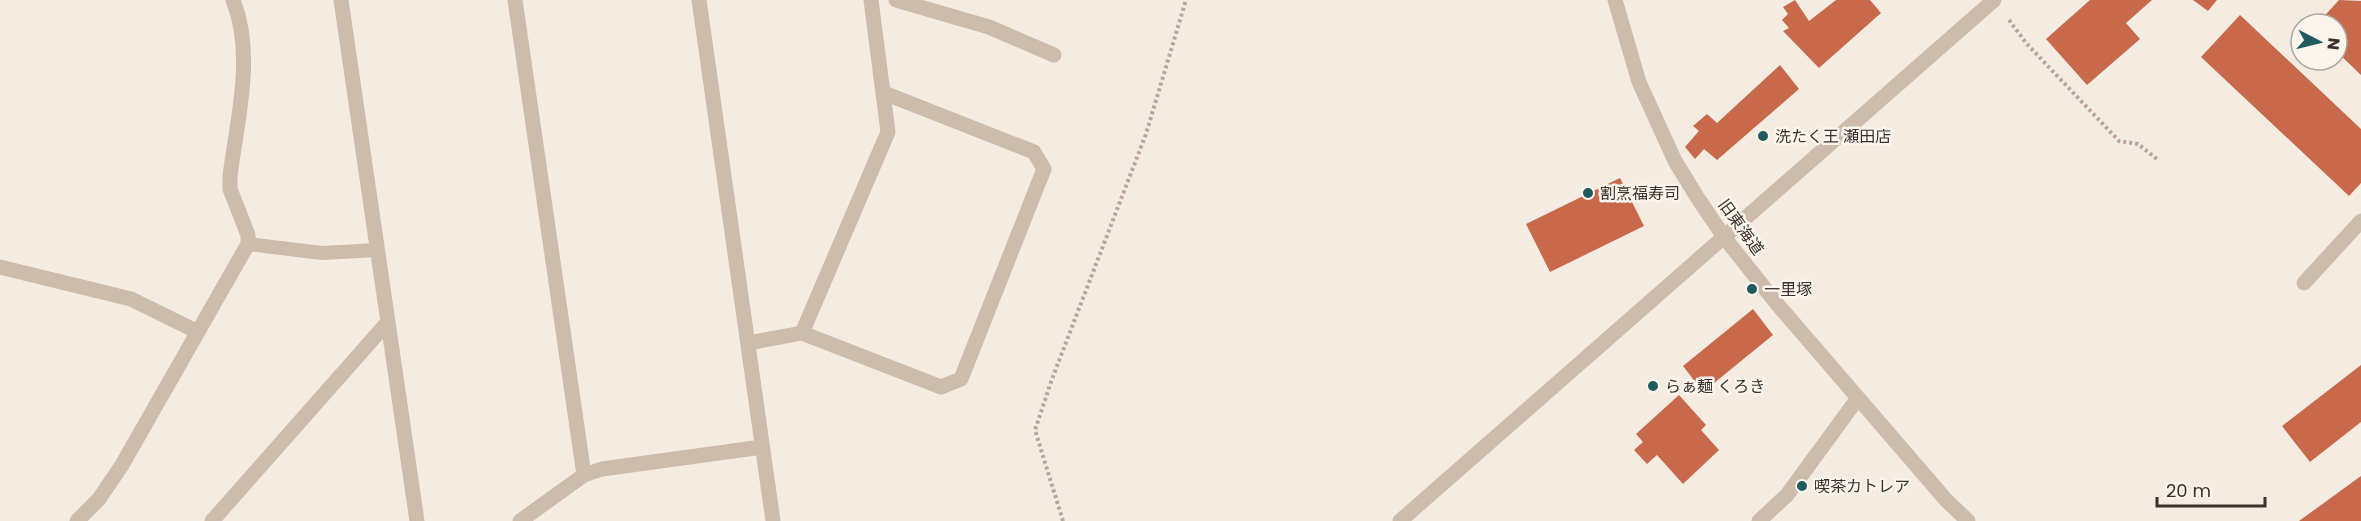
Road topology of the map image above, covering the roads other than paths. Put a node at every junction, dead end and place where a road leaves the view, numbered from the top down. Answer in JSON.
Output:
{"nodes":[{"id":1,"x":233,"y":0,"type":"edge"},
{"id":2,"x":341,"y":0,"type":"edge"},
{"id":3,"x":516,"y":0,"type":"edge"},
{"id":4,"x":699,"y":0,"type":"edge"},
{"id":5,"x":871,"y":0,"type":"edge"},
{"id":6,"x":896,"y":0,"type":"edge"},
{"id":7,"x":1615,"y":0,"type":"edge"},
{"id":8,"x":1994,"y":0,"type":"edge"},
{"id":9,"x":1054,"y":55,"type":"dead end"},
{"id":10,"x":884,"y":93,"type":"junction"},
{"id":11,"x":2361,"y":222,"type":"edge"},
{"id":12,"x":1724,"y":237,"type":"junction"},
{"id":13,"x":248,"y":244,"type":"junction"},
{"id":14,"x":377,"y":250,"type":"junction"},
{"id":15,"x":0,"y":267,"type":"edge"},
{"id":16,"x":2304,"y":283,"type":"dead end"},
{"id":17,"x":387,"y":323,"type":"junction"},
{"id":18,"x":198,"y":332,"type":"junction"},
{"id":19,"x":802,"y":333,"type":"junction"},
{"id":20,"x":748,"y":343,"type":"junction"},
{"id":21,"x":1858,"y":398,"type":"junction"},
{"id":22,"x":762,"y":447,"type":"junction"},
{"id":23,"x":584,"y":475,"type":"junction"},
{"id":24,"x":77,"y":521,"type":"edge"},
{"id":25,"x":212,"y":521,"type":"edge"},
{"id":26,"x":417,"y":521,"type":"edge"},
{"id":27,"x":520,"y":521,"type":"edge"},
{"id":28,"x":773,"y":521,"type":"edge"},
{"id":29,"x":1400,"y":521,"type":"edge"},
{"id":30,"x":1760,"y":521,"type":"edge"},
{"id":31,"x":1968,"y":521,"type":"edge"}],
"edges":[{"from":1,"to":13,"type":"street"},
{"from":2,"to":14,"type":"street"},
{"from":3,"to":23,"type":"street"},
{"from":4,"to":20,"type":"street"},
{"from":5,"to":10,"type":"street"},
{"from":6,"to":9,"type":"street"},
{"from":7,"to":12,"type":"street","name":"旧東海道"},
{"from":8,"to":12,"type":"street"},
{"from":10,"to":19,"type":"street"},
{"from":10,"to":19,"type":"street"},
{"from":11,"to":16,"type":"street"},
{"from":12,"to":21,"type":"street","name":"旧東海道"},
{"from":12,"to":29,"type":"street"},
{"from":13,"to":14,"type":"lane"},
{"from":13,"to":18,"type":"street"},
{"from":14,"to":17,"type":"street"},
{"from":15,"to":18,"type":"street"},
{"from":17,"to":25,"type":"street"},
{"from":17,"to":26,"type":"street"},
{"from":18,"to":24,"type":"street"},
{"from":19,"to":20,"type":"street"},
{"from":20,"to":22,"type":"street"},
{"from":21,"to":30,"type":"street"},
{"from":21,"to":31,"type":"street","name":"旧東海道"},
{"from":22,"to":23,"type":"street"},
{"from":22,"to":28,"type":"street"},
{"from":23,"to":27,"type":"street"}]}
